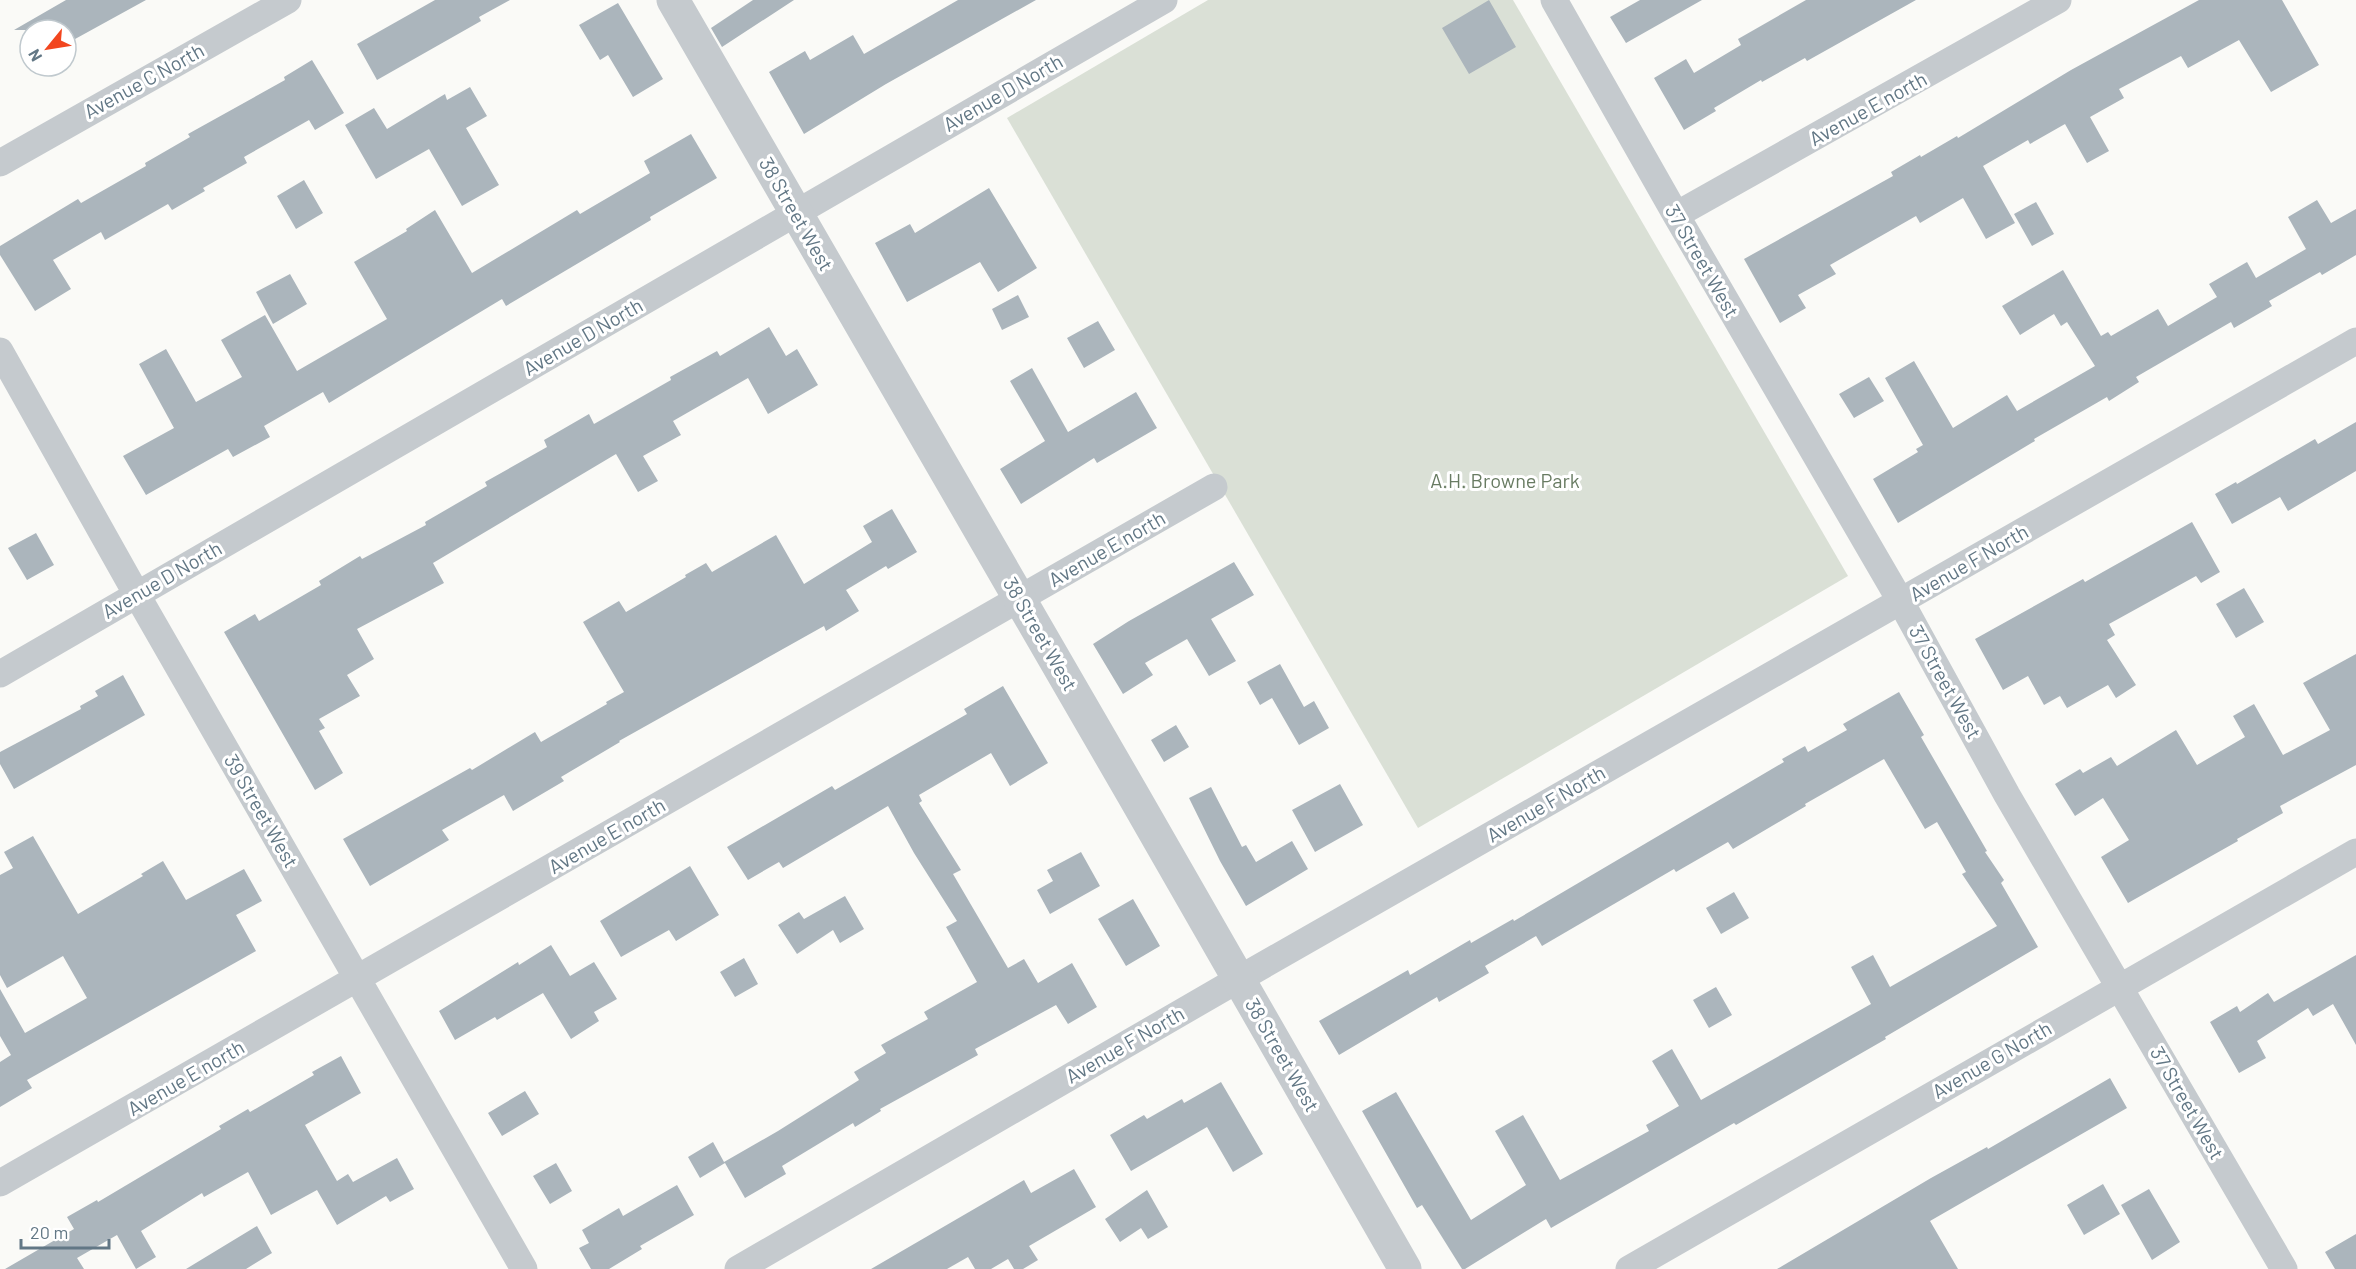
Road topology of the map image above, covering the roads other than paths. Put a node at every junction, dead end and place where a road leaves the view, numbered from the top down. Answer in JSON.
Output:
{"nodes":[{"id":1,"x":288,"y":0,"type":"edge"},
{"id":2,"x":673,"y":0,"type":"edge"},
{"id":3,"x":1164,"y":0,"type":"edge"},
{"id":4,"x":1554,"y":0,"type":"edge"},
{"id":5,"x":2058,"y":0,"type":"edge"},
{"id":6,"x":0,"y":163,"type":"edge"},
{"id":7,"x":796,"y":214,"type":"junction"},
{"id":8,"x":1676,"y":215,"type":"junction"},
{"id":9,"x":2356,"y":341,"type":"edge"},
{"id":10,"x":0,"y":351,"type":"edge"},
{"id":11,"x":1214,"y":487,"type":"dead end"},
{"id":12,"x":137,"y":595,"type":"junction"},
{"id":13,"x":1020,"y":599,"type":"junction"},
{"id":14,"x":1901,"y":602,"type":"junction"},
{"id":15,"x":0,"y":674,"type":"edge"},
{"id":16,"x":2356,"y":852,"type":"edge"},
{"id":17,"x":1239,"y":979,"type":"junction"},
{"id":18,"x":358,"y":980,"type":"junction"},
{"id":19,"x":2120,"y":986,"type":"junction"},
{"id":20,"x":0,"y":1183,"type":"edge"},
{"id":21,"x":524,"y":1269,"type":"edge"},
{"id":22,"x":738,"y":1269,"type":"edge"},
{"id":23,"x":1405,"y":1269,"type":"edge"},
{"id":24,"x":1629,"y":1269,"type":"edge"},
{"id":25,"x":2284,"y":1269,"type":"edge"}],
"edges":[{"from":1,"to":6,"type":"street","name":"Avenue C North"},
{"from":2,"to":7,"type":"street","name":"38 Street West"},
{"from":3,"to":7,"type":"street","name":"Avenue D North"},
{"from":4,"to":8,"type":"street","name":"37 Street West"},
{"from":5,"to":8,"type":"street","name":"Avenue E north"},
{"from":7,"to":12,"type":"street","name":"Avenue D North"},
{"from":7,"to":13,"type":"street","name":"38 Street West"},
{"from":8,"to":14,"type":"street","name":"37 Street West"},
{"from":9,"to":14,"type":"street","name":"Avenue F North"},
{"from":10,"to":12,"type":"street","name":"39 Street West"},
{"from":11,"to":13,"type":"street","name":"Avenue E north"},
{"from":12,"to":15,"type":"street","name":"Avenue D North"},
{"from":12,"to":18,"type":"street","name":"39 Street West"},
{"from":13,"to":17,"type":"street","name":"38 Street West"},
{"from":13,"to":18,"type":"street","name":"Avenue E north"},
{"from":14,"to":17,"type":"street","name":"Avenue F North"},
{"from":14,"to":19,"type":"street","name":"37 Street West"},
{"from":16,"to":19,"type":"street","name":"Avenue G North"},
{"from":17,"to":22,"type":"street","name":"Avenue F North"},
{"from":17,"to":23,"type":"street","name":"38 Street West"},
{"from":18,"to":20,"type":"street","name":"Avenue E north"},
{"from":18,"to":21,"type":"street","name":"39 Street West"},
{"from":19,"to":24,"type":"street","name":"Avenue G North"},
{"from":19,"to":25,"type":"street","name":"37 Street West"}]}
